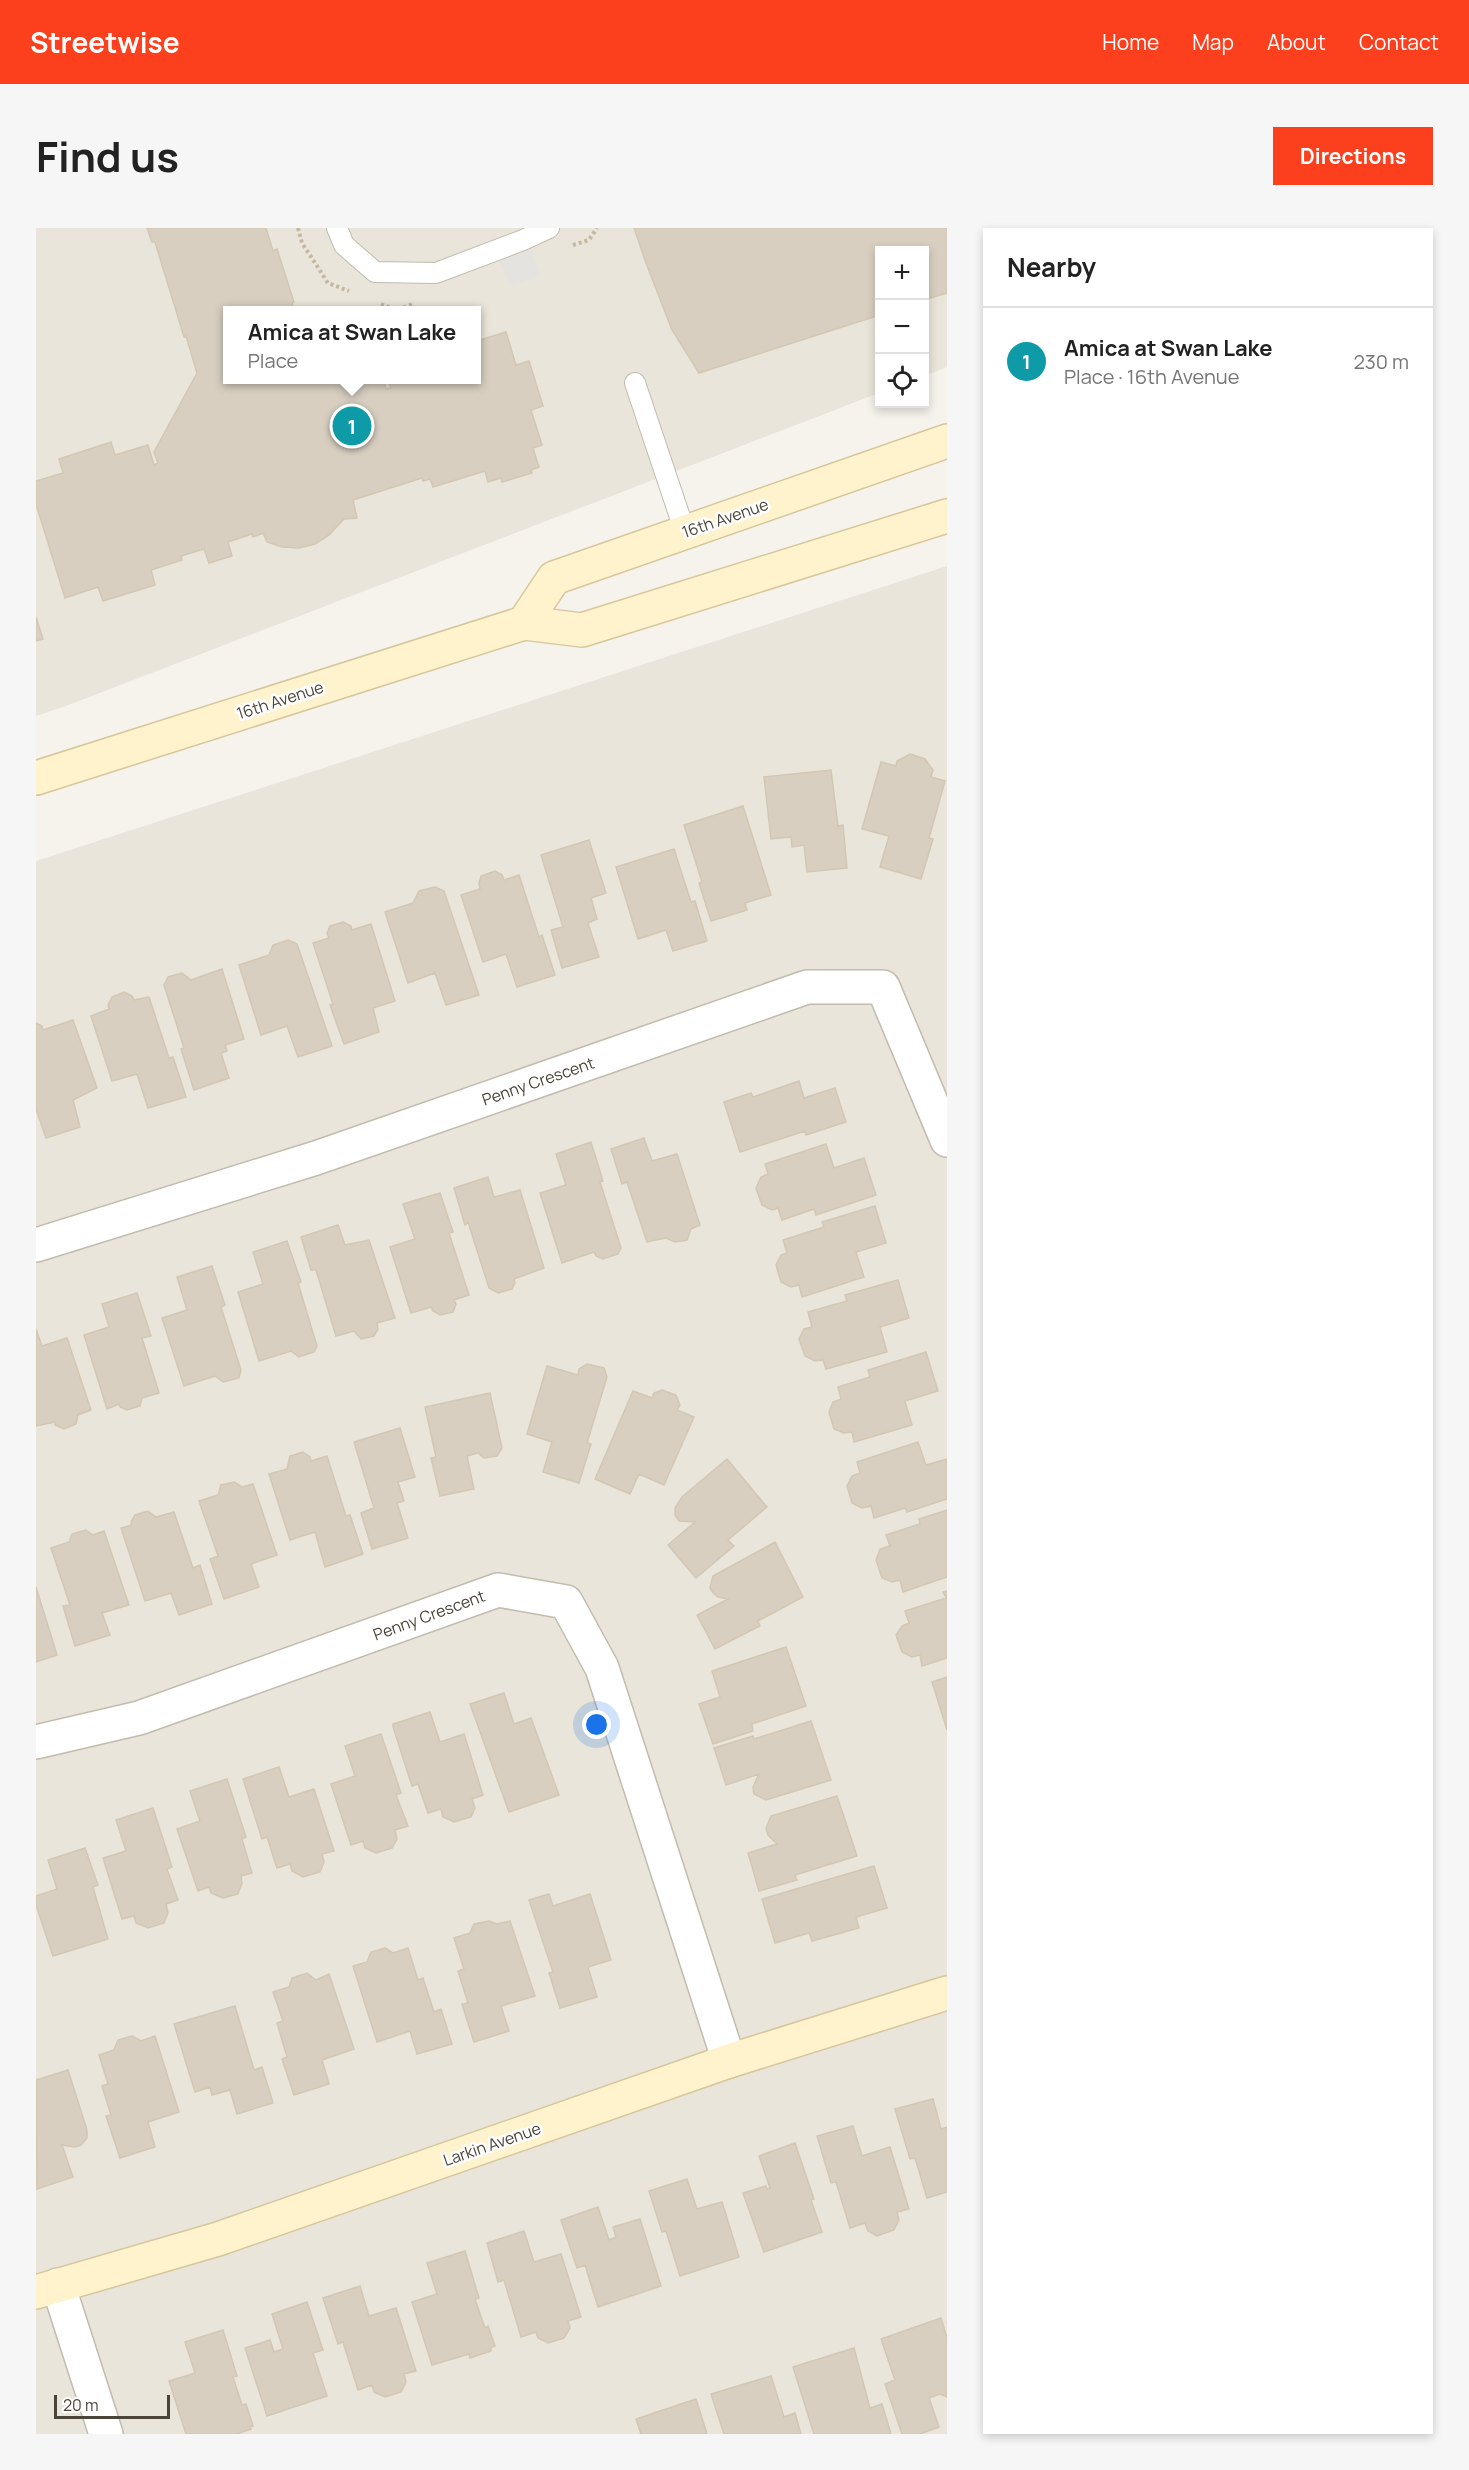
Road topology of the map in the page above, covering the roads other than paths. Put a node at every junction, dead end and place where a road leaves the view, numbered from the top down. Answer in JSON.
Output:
{"nodes":[{"id":1,"x":337,"y":228,"type":"edge"},
{"id":2,"x":549,"y":228,"type":"edge"},
{"id":3,"x":635,"y":383,"type":"dead end"},
{"id":4,"x":947,"y":441,"type":"edge"},
{"id":5,"x":947,"y":516,"type":"edge"},
{"id":6,"x":685,"y":532,"type":"junction"},
{"id":7,"x":524,"y":623,"type":"junction"},
{"id":8,"x":36,"y":778,"type":"edge"},
{"id":9,"x":947,"y":1140,"type":"edge"},
{"id":10,"x":36,"y":1245,"type":"edge"},
{"id":11,"x":36,"y":1742,"type":"edge"},
{"id":12,"x":947,"y":1993,"type":"edge"},
{"id":13,"x":729,"y":2061,"type":"junction"},
{"id":14,"x":47,"y":2288,"type":"edge"},
{"id":15,"x":106,"y":2434,"type":"edge"}],
"edges":[{"from":1,"to":2,"type":"lane"},
{"from":3,"to":6,"type":"lane"},
{"from":4,"to":6,"type":"main road","name":"16th Avenue"},
{"from":5,"to":7,"type":"main road","name":"16th Avenue"},
{"from":6,"to":7,"type":"main road","name":"16th Avenue"},
{"from":7,"to":8,"type":"main road","name":"16th Avenue"},
{"from":9,"to":10,"type":"street","name":"Penny Crescent"},
{"from":11,"to":13,"type":"street","name":"Penny Crescent"},
{"from":12,"to":13,"type":"main road","name":"Larkin Avenue"},
{"from":13,"to":14,"type":"main road","name":"Larkin Avenue"},
{"from":14,"to":15,"type":"street"}]}
